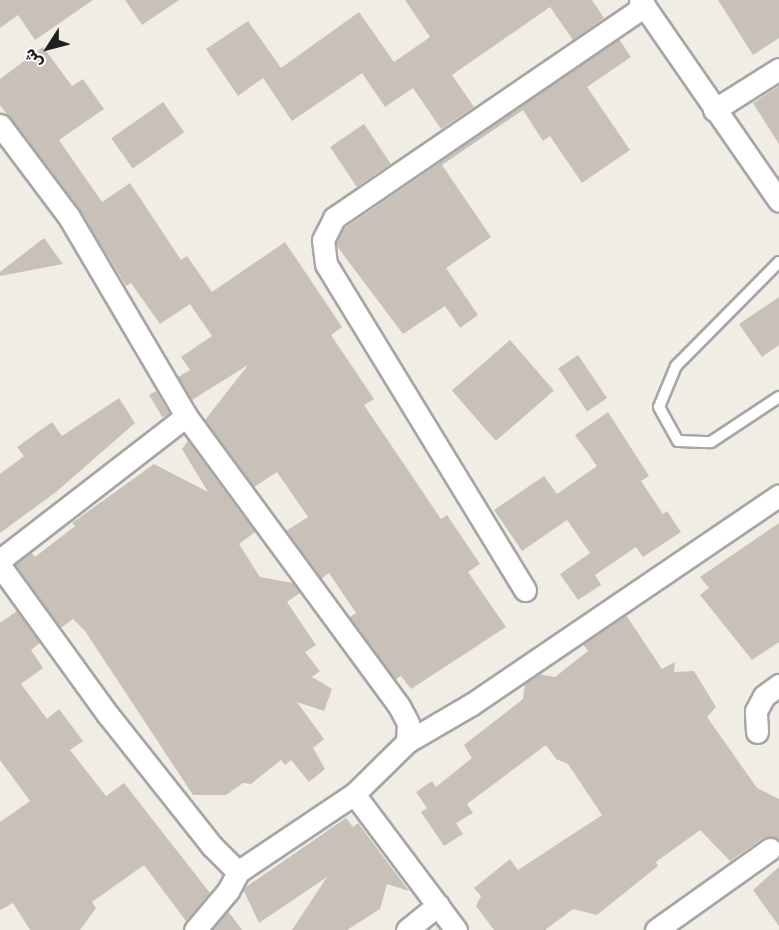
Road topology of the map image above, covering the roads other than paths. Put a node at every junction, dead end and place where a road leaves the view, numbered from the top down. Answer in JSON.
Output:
{"nodes":[{"id":1,"x":642,"y":3,"type":"edge"},
{"id":2,"x":779,"y":69,"type":"edge"},
{"id":3,"x":714,"y":110,"type":"junction"},
{"id":4,"x":0,"y":125,"type":"edge"},
{"id":5,"x":779,"y":201,"type":"edge"},
{"id":6,"x":779,"y":262,"type":"edge"},
{"id":7,"x":779,"y":397,"type":"edge"},
{"id":8,"x":186,"y":416,"type":"junction"},
{"id":9,"x":779,"y":495,"type":"edge"},
{"id":10,"x":0,"y":560,"type":"edge"},
{"id":11,"x":0,"y":566,"type":"edge"},
{"id":12,"x":525,"y":590,"type":"dead end"},
{"id":13,"x":779,"y":686,"type":"edge"},
{"id":14,"x":757,"y":732,"type":"dead end"},
{"id":15,"x":407,"y":742,"type":"junction"},
{"id":16,"x":354,"y":794,"type":"junction"},
{"id":17,"x":770,"y":849,"type":"dead end"},
{"id":18,"x":238,"y":872,"type":"junction"},
{"id":19,"x":438,"y":905,"type":"junction"},
{"id":20,"x":195,"y":930,"type":"edge"},
{"id":21,"x":407,"y":930,"type":"edge"},
{"id":22,"x":456,"y":930,"type":"edge"},
{"id":23,"x":656,"y":930,"type":"edge"}],
"edges":[{"from":1,"to":3,"type":"street"},
{"from":1,"to":12,"type":"street"},
{"from":2,"to":3,"type":"street"},
{"from":3,"to":5,"type":"street"},
{"from":4,"to":8,"type":"street"},
{"from":6,"to":7,"type":"lane"},
{"from":8,"to":10,"type":"street"},
{"from":8,"to":15,"type":"street"},
{"from":9,"to":15,"type":"street"},
{"from":11,"to":18,"type":"street"},
{"from":13,"to":14,"type":"street"},
{"from":15,"to":16,"type":"street"},
{"from":16,"to":18,"type":"street"},
{"from":16,"to":19,"type":"street"},
{"from":17,"to":23,"type":"street"},
{"from":18,"to":20,"type":"street"},
{"from":19,"to":21,"type":"street"},
{"from":19,"to":22,"type":"street"}]}
